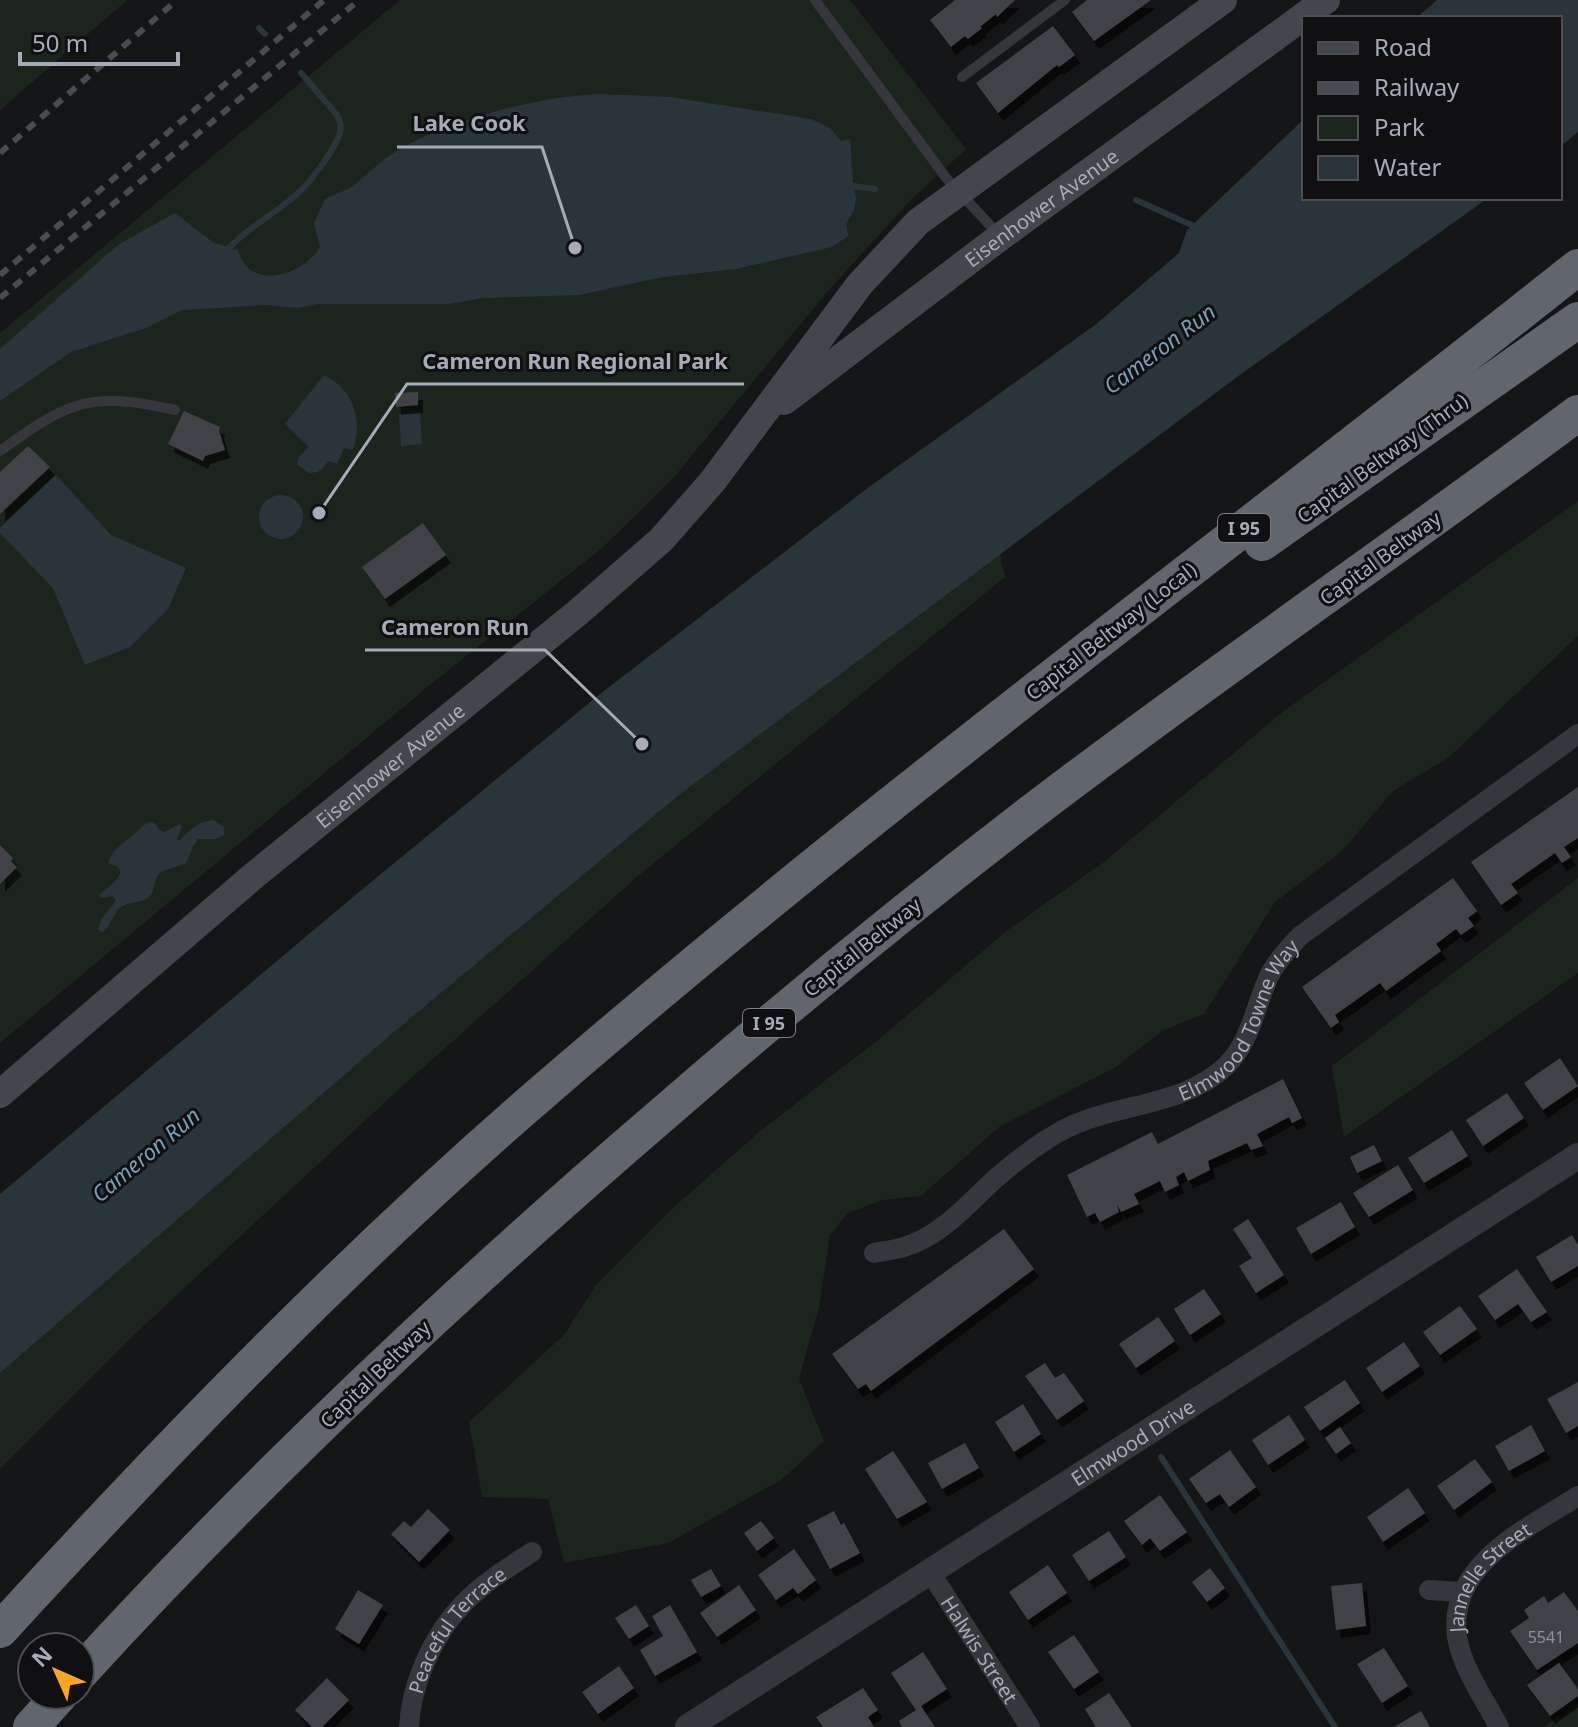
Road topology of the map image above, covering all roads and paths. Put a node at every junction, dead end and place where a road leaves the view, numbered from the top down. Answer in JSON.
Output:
{"nodes":[{"id":1,"x":815,"y":0,"type":"edge"},
{"id":2,"x":1065,"y":0,"type":"edge"},
{"id":3,"x":1223,"y":0,"type":"edge"},
{"id":4,"x":1326,"y":0,"type":"edge"},
{"id":5,"x":1304,"y":16,"type":"edge"},
{"id":6,"x":1302,"y":17,"type":"edge"},
{"id":7,"x":962,"y":77,"type":"dead end"},
{"id":8,"x":959,"y":192,"type":"junction"},
{"id":9,"x":1000,"y":237,"type":"junction"},
{"id":10,"x":1578,"y":267,"type":"edge"},
{"id":11,"x":1578,"y":320,"type":"edge"},
{"id":12,"x":175,"y":410,"type":"dead end"},
{"id":13,"x":1578,"y":413,"type":"edge"},
{"id":14,"x":761,"y":418,"type":"junction"},
{"id":15,"x":1578,"y":420,"type":"edge"},
{"id":16,"x":0,"y":451,"type":"edge"},
{"id":17,"x":1525,"y":453,"type":"junction"},
{"id":18,"x":1578,"y":734,"type":"edge"},
{"id":19,"x":909,"y":787,"type":"junction"},
{"id":20,"x":0,"y":1094,"type":"edge"},
{"id":21,"x":1578,"y":1156,"type":"edge"},
{"id":22,"x":874,"y":1253,"type":"dead end"},
{"id":23,"x":1578,"y":1496,"type":"edge"},
{"id":24,"x":532,"y":1552,"type":"dead end"},
{"id":25,"x":930,"y":1572,"type":"junction"},
{"id":26,"x":1429,"y":1590,"type":"dead end"},
{"id":27,"x":1461,"y":1592,"type":"junction"},
{"id":28,"x":0,"y":1630,"type":"edge"},
{"id":29,"x":96,"y":1656,"type":"edge"},
{"id":30,"x":46,"y":1711,"type":"edge"},
{"id":31,"x":31,"y":1727,"type":"edge"},
{"id":32,"x":409,"y":1727,"type":"edge"},
{"id":33,"x":688,"y":1727,"type":"edge"},
{"id":34,"x":1030,"y":1727,"type":"edge"},
{"id":35,"x":1499,"y":1727,"type":"edge"}],
"edges":[{"from":1,"to":8,"type":"lane"},
{"from":2,"to":7,"type":"lane"},
{"from":3,"to":8,"type":"main road","name":"Eisenhower Avenue"},
{"from":4,"to":5,"type":"main road","name":"Eisenhower Avenue"},
{"from":6,"to":9,"type":"main road","name":"Eisenhower Avenue"},
{"from":8,"to":9,"type":"lane"},
{"from":8,"to":14,"type":"main road","name":"Eisenhower Avenue"},
{"from":9,"to":14,"type":"main road","name":"Eisenhower Avenue"},
{"from":10,"to":19,"type":"highway","name":"Capital Beltway (Local)","number":"I 95"},
{"from":11,"to":19,"type":"highway","name":"Capital Beltway (Thru)","number":"I 95"},
{"from":12,"to":16,"type":"lane"},
{"from":13,"to":17,"type":"highway","number":"I 95"},
{"from":14,"to":20,"type":"main road","name":"Eisenhower Avenue"},
{"from":15,"to":17,"type":"highway","number":"I 95"},
{"from":17,"to":29,"type":"highway","name":"Capital Beltway","number":"I 95"},
{"from":18,"to":22,"type":"street","name":"Elmwood Towne Way"},
{"from":19,"to":28,"type":"highway","number":"I 95"},
{"from":21,"to":25,"type":"street","name":"Elmwood Drive"},
{"from":23,"to":27,"type":"street","name":"Jannelle Street"},
{"from":24,"to":32,"type":"street","name":"Peaceful Terrace"},
{"from":25,"to":33,"type":"street","name":"Elmwood Drive"},
{"from":25,"to":34,"type":"street","name":"Halwis Street"},
{"from":26,"to":27,"type":"street"},
{"from":27,"to":35,"type":"street","name":"Jannelle Street"},
{"from":30,"to":31,"type":"highway"}]}
